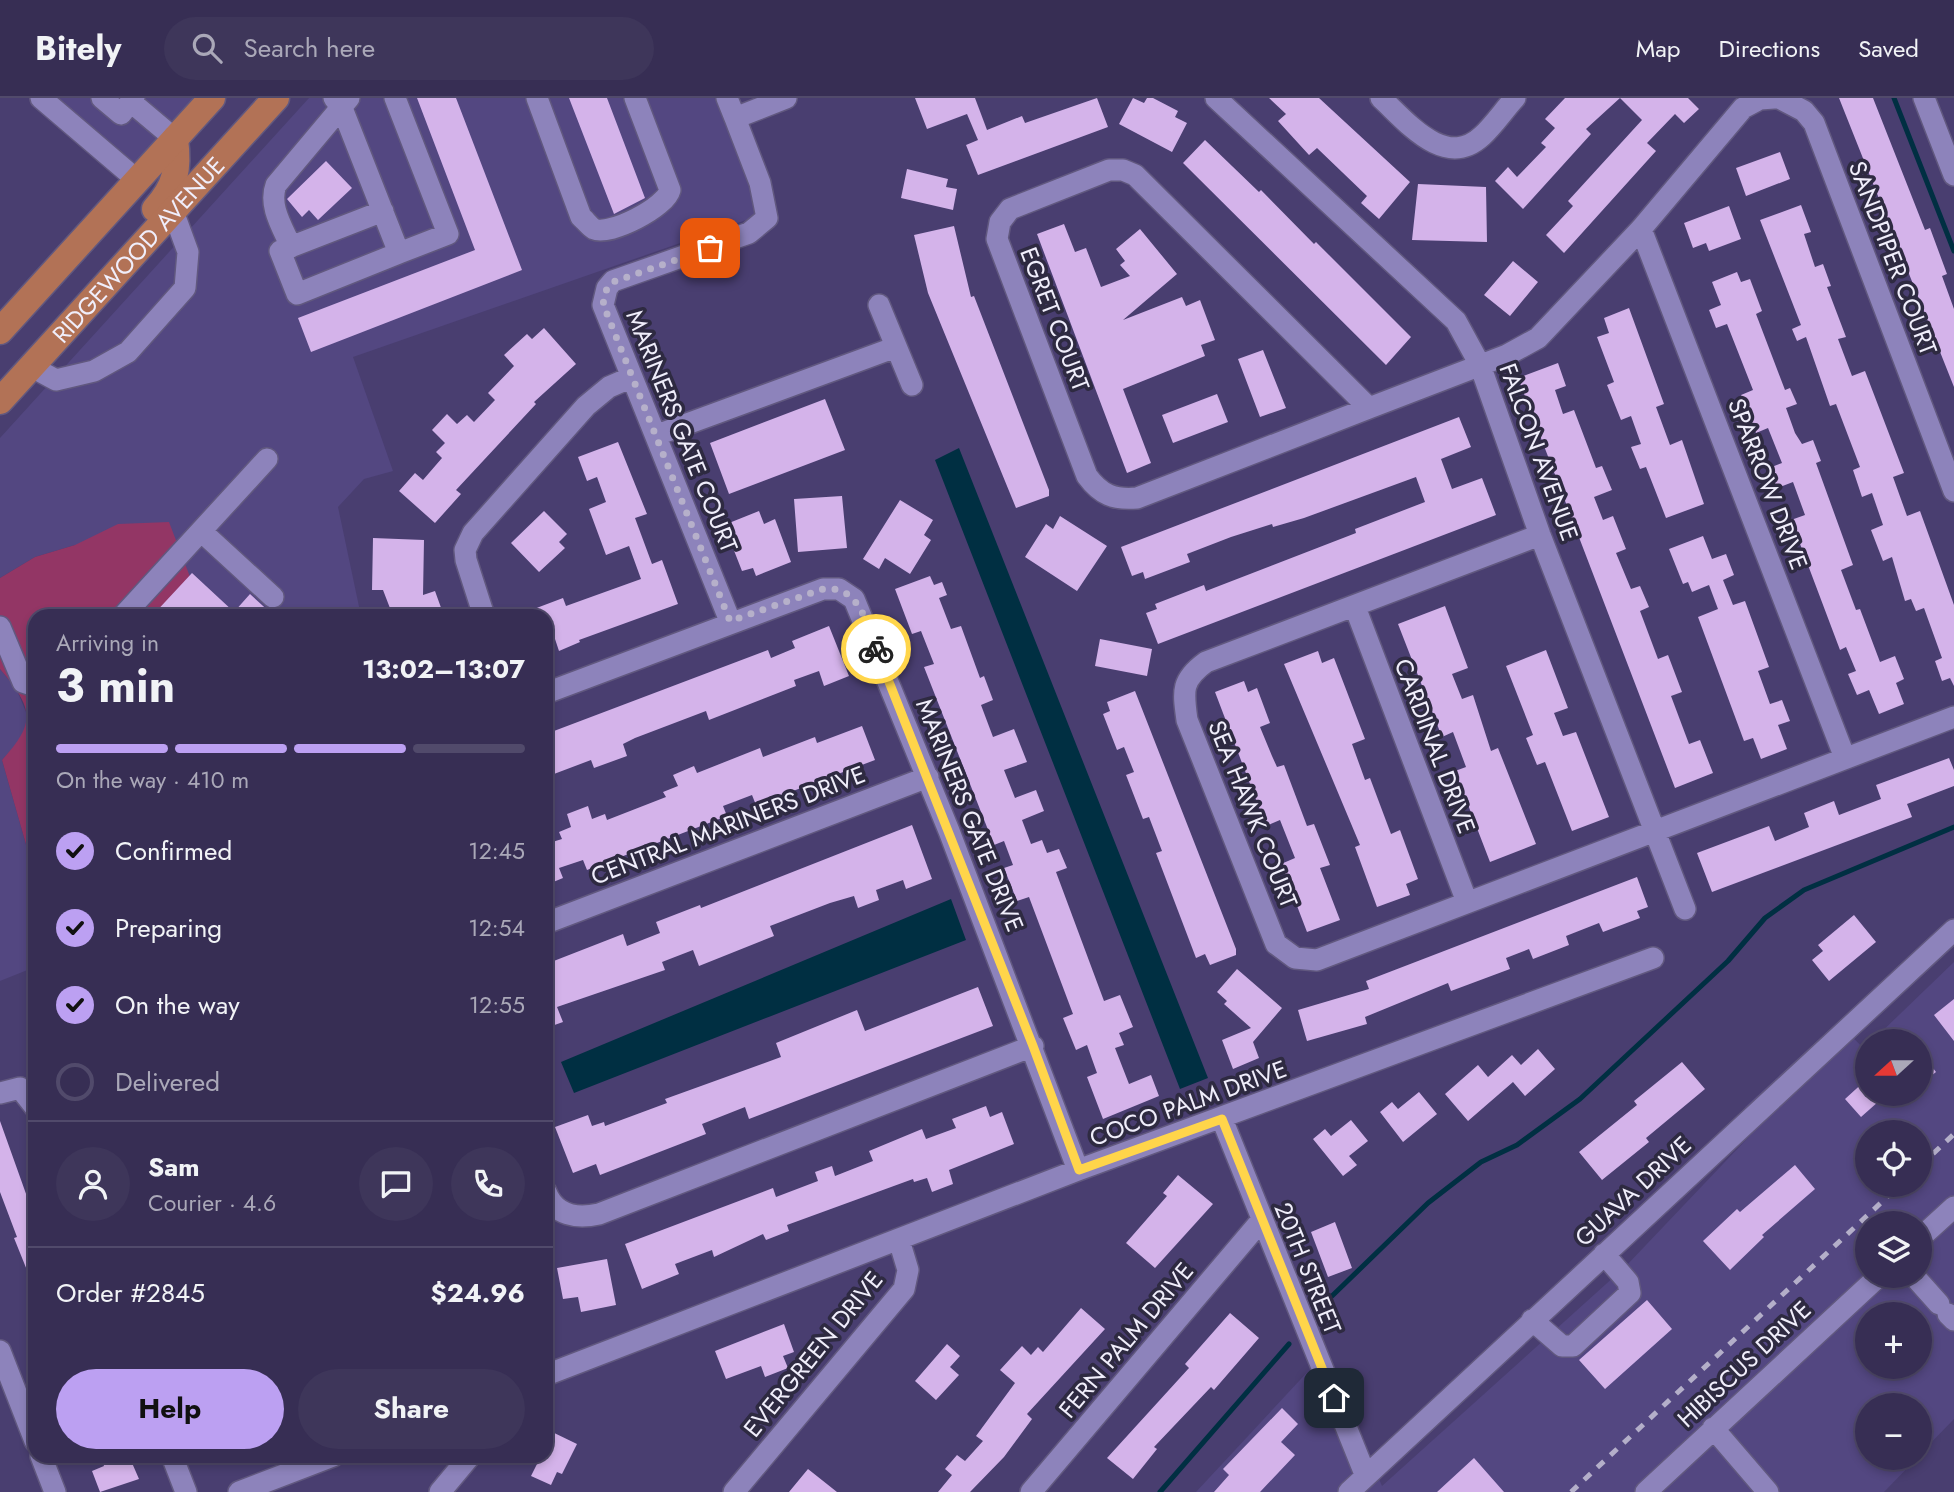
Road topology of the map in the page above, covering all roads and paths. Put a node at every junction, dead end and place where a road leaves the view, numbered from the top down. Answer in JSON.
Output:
{"nodes":[{"id":1,"x":41,"y":98,"type":"edge"},
{"id":2,"x":102,"y":98,"type":"edge"},
{"id":3,"x":212,"y":98,"type":"edge"},
{"id":4,"x":276,"y":98,"type":"edge"},
{"id":5,"x":395,"y":98,"type":"edge"},
{"id":6,"x":537,"y":98,"type":"edge"},
{"id":7,"x":635,"y":98,"type":"edge"},
{"id":8,"x":786,"y":98,"type":"edge"},
{"id":9,"x":1216,"y":98,"type":"edge"},
{"id":10,"x":1381,"y":98,"type":"edge"},
{"id":11,"x":1515,"y":98,"type":"edge"},
{"id":12,"x":1776,"y":98,"type":"edge"},
{"id":13,"x":1924,"y":98,"type":"edge"},
{"id":14,"x":133,"y":100,"type":"edge"},
{"id":15,"x":341,"y":101,"type":"edge"},
{"id":16,"x":731,"y":108,"type":"edge"},
{"id":17,"x":1947,"y":135,"type":"edge"},
{"id":18,"x":175,"y":139,"type":"junction"},
{"id":19,"x":1954,"y":175,"type":"edge"},
{"id":20,"x":137,"y":180,"type":"junction"},
{"id":21,"x":173,"y":211,"type":"junction"},
{"id":22,"x":383,"y":211,"type":"junction"},
{"id":23,"x":1641,"y":229,"type":"junction"},
{"id":24,"x":291,"y":247,"type":"junction"},
{"id":25,"x":399,"y":253,"type":"junction"},
{"id":26,"x":879,"y":305,"type":"dead end"},
{"id":27,"x":0,"y":331,"type":"edge"},
{"id":28,"x":896,"y":346,"type":"junction"},
{"id":29,"x":1480,"y":365,"type":"junction"},
{"id":30,"x":32,"y":367,"type":"junction"},
{"id":31,"x":632,"y":377,"type":"junction"},
{"id":32,"x":912,"y":385,"type":"dead end"},
{"id":33,"x":5,"y":396,"type":"edge"},
{"id":34,"x":1369,"y":408,"type":"junction"},
{"id":35,"x":657,"y":435,"type":"junction"},
{"id":36,"x":267,"y":459,"type":"dead end"},
{"id":37,"x":1954,"y":491,"type":"edge"},
{"id":38,"x":201,"y":531,"type":"junction"},
{"id":39,"x":1540,"y":536,"type":"junction"},
{"id":40,"x":273,"y":597,"type":"dead end"},
{"id":41,"x":1355,"y":607,"type":"junction"},
{"id":42,"x":129,"y":609,"type":"edge"},
{"id":43,"x":482,"y":609,"type":"edge"},
{"id":44,"x":730,"y":621,"type":"junction"},
{"id":45,"x":0,"y":627,"type":"edge"},
{"id":46,"x":28,"y":684,"type":"edge"},
{"id":47,"x":553,"y":690,"type":"edge"},
{"id":48,"x":1954,"y":717,"type":"edge"},
{"id":49,"x":1845,"y":758,"type":"junction"},
{"id":50,"x":928,"y":777,"type":"junction"},
{"id":51,"x":1654,"y":830,"type":"junction"},
{"id":52,"x":1467,"y":902,"type":"junction"},
{"id":53,"x":1685,"y":909,"type":"dead end"},
{"id":54,"x":553,"y":920,"type":"edge"},
{"id":55,"x":1954,"y":930,"type":"edge"},
{"id":56,"x":1653,"y":958,"type":"dead end"},
{"id":57,"x":1033,"y":1046,"type":"junction"},
{"id":58,"x":0,"y":1093,"type":"edge"},
{"id":59,"x":28,"y":1098,"type":"edge"},
{"id":60,"x":1222,"y":1119,"type":"junction"},
{"id":61,"x":1079,"y":1170,"type":"junction"},
{"id":62,"x":553,"y":1204,"type":"edge"},
{"id":63,"x":1954,"y":1207,"type":"edge"},
{"id":64,"x":1260,"y":1222,"type":"junction"},
{"id":65,"x":1932,"y":1227,"type":"edge"},
{"id":66,"x":899,"y":1240,"type":"junction"},
{"id":67,"x":1604,"y":1254,"type":"junction"},
{"id":68,"x":1866,"y":1288,"type":"edge"},
{"id":69,"x":1925,"y":1288,"type":"edge"},
{"id":70,"x":1947,"y":1312,"type":"edge"},
{"id":71,"x":1532,"y":1320,"type":"junction"},
{"id":72,"x":0,"y":1351,"type":"edge"},
{"id":73,"x":553,"y":1372,"type":"edge"},
{"id":74,"x":28,"y":1423,"type":"edge"},
{"id":75,"x":1713,"y":1428,"type":"junction"},
{"id":76,"x":44,"y":1463,"type":"edge"},
{"id":77,"x":175,"y":1463,"type":"edge"},
{"id":78,"x":315,"y":1463,"type":"edge"},
{"id":79,"x":464,"y":1463,"type":"edge"},
{"id":80,"x":1365,"y":1474,"type":"junction"},
{"id":81,"x":55,"y":1492,"type":"edge"},
{"id":82,"x":186,"y":1492,"type":"edge"},
{"id":83,"x":239,"y":1492,"type":"edge"},
{"id":84,"x":440,"y":1492,"type":"edge"},
{"id":85,"x":734,"y":1492,"type":"edge"},
{"id":86,"x":1031,"y":1492,"type":"edge"},
{"id":87,"x":1349,"y":1492,"type":"edge"},
{"id":88,"x":1646,"y":1492,"type":"edge"},
{"id":89,"x":1768,"y":1492,"type":"edge"}],
"edges":[{"from":1,"to":20,"type":"street"},
{"from":2,"to":14,"type":"street"},
{"from":3,"to":18,"type":"main road","name":"RIDGEWOOD AVENUE"},
{"from":4,"to":21,"type":"main road","name":"RIDGEWOOD AVENUE"},
{"from":5,"to":25,"type":"street"},
{"from":6,"to":7,"type":"street"},
{"from":8,"to":16,"type":"street"},
{"from":9,"to":29,"type":"street","name":"FALCON AVENUE"},
{"from":10,"to":11,"type":"street"},
{"from":12,"to":23,"type":"street","name":"SANDPIPER COURT"},
{"from":12,"to":37,"type":"street","name":"SANDPIPER COURT"},
{"from":13,"to":17,"type":"street"},
{"from":14,"to":18,"type":"street"},
{"from":15,"to":22,"type":"street"},
{"from":15,"to":24,"type":"street"},
{"from":16,"to":31,"type":"street","name":"MARINERS GATE COURT"},
{"from":17,"to":19,"type":"street"},
{"from":18,"to":20,"type":"main road","name":"RIDGEWOOD AVENUE"},
{"from":18,"to":33,"type":"main road"},
{"from":20,"to":27,"type":"main road","name":"RIDGEWOOD AVENUE"},
{"from":21,"to":30,"type":"main road","name":"RIDGEWOOD AVENUE"},
{"from":21,"to":30,"type":"street"},
{"from":22,"to":24,"type":"street"},
{"from":22,"to":25,"type":"street"},
{"from":23,"to":29,"type":"street","name":"SANDPIPER COURT"},
{"from":23,"to":49,"type":"street","name":"SPARROW DRIVE"},
{"from":24,"to":25,"type":"street"},
{"from":26,"to":28,"type":"street"},
{"from":28,"to":32,"type":"street"},
{"from":28,"to":35,"type":"street"},
{"from":29,"to":34,"type":"street","name":"EGRET COURT"},
{"from":29,"to":39,"type":"street","name":"FALCON AVENUE"},
{"from":30,"to":33,"type":"main road","name":"RIDGEWOOD AVENUE"},
{"from":31,"to":35,"type":"street","name":"MARINERS GATE COURT"},
{"from":31,"to":43,"type":"street"},
{"from":34,"to":34,"type":"street","name":"EGRET COURT"},
{"from":35,"to":44,"type":"street","name":"MARINERS GATE COURT"},
{"from":36,"to":38,"type":"street"},
{"from":38,"to":40,"type":"street"},
{"from":38,"to":42,"type":"street"},
{"from":39,"to":41,"type":"street","name":"SEA HAWK COURT"},
{"from":39,"to":51,"type":"street","name":"FALCON AVENUE"},
{"from":41,"to":52,"type":"street","name":"CARDINAL DRIVE"},
{"from":41,"to":52,"type":"street","name":"SEA HAWK COURT"},
{"from":44,"to":47,"type":"street","name":"MARINERS GATE DRIVE"},
{"from":44,"to":50,"type":"street","name":"MARINERS GATE DRIVE"},
{"from":45,"to":46,"type":"street"},
{"from":48,"to":49,"type":"street"},
{"from":49,"to":51,"type":"street"},
{"from":50,"to":54,"type":"street","name":"CENTRAL MARINERS DRIVE"},
{"from":50,"to":57,"type":"street","name":"MARINERS GATE DRIVE"},
{"from":51,"to":52,"type":"street","name":"SEA HAWK COURT"},
{"from":51,"to":53,"type":"street","name":"FALCON AVENUE"},
{"from":55,"to":67,"type":"street","name":"GUAVA DRIVE"},
{"from":56,"to":60,"type":"street","name":"COCO PALM DRIVE"},
{"from":57,"to":61,"type":"street","name":"MARINERS GATE DRIVE"},
{"from":57,"to":62,"type":"street"},
{"from":58,"to":59,"type":"street"},
{"from":60,"to":61,"type":"street","name":"COCO PALM DRIVE"},
{"from":60,"to":64,"type":"street","name":"20TH STREET"},
{"from":61,"to":66,"type":"street","name":"COCO PALM DRIVE"},
{"from":63,"to":65,"type":"street"},
{"from":64,"to":80,"type":"street","name":"20TH STREET"},
{"from":64,"to":86,"type":"street","name":"FERN PALM DRIVE"},
{"from":66,"to":73,"type":"street","name":"COCO PALM DRIVE"},
{"from":66,"to":85,"type":"street","name":"EVERGREEN DRIVE"},
{"from":67,"to":71,"type":"street","name":"GUAVA DRIVE"},
{"from":67,"to":71,"type":"street"},
{"from":68,"to":75,"type":"street","name":"HIBISCUS DRIVE"},
{"from":69,"to":70,"type":"street"},
{"from":71,"to":80,"type":"street","name":"GUAVA DRIVE"},
{"from":72,"to":74,"type":"street"},
{"from":75,"to":88,"type":"street","name":"HIBISCUS DRIVE"},
{"from":75,"to":89,"type":"street"},
{"from":76,"to":81,"type":"street"},
{"from":77,"to":82,"type":"street"},
{"from":78,"to":83,"type":"street"},
{"from":79,"to":84,"type":"street"},
{"from":80,"to":87,"type":"street","name":"GUAVA DRIVE"}]}
